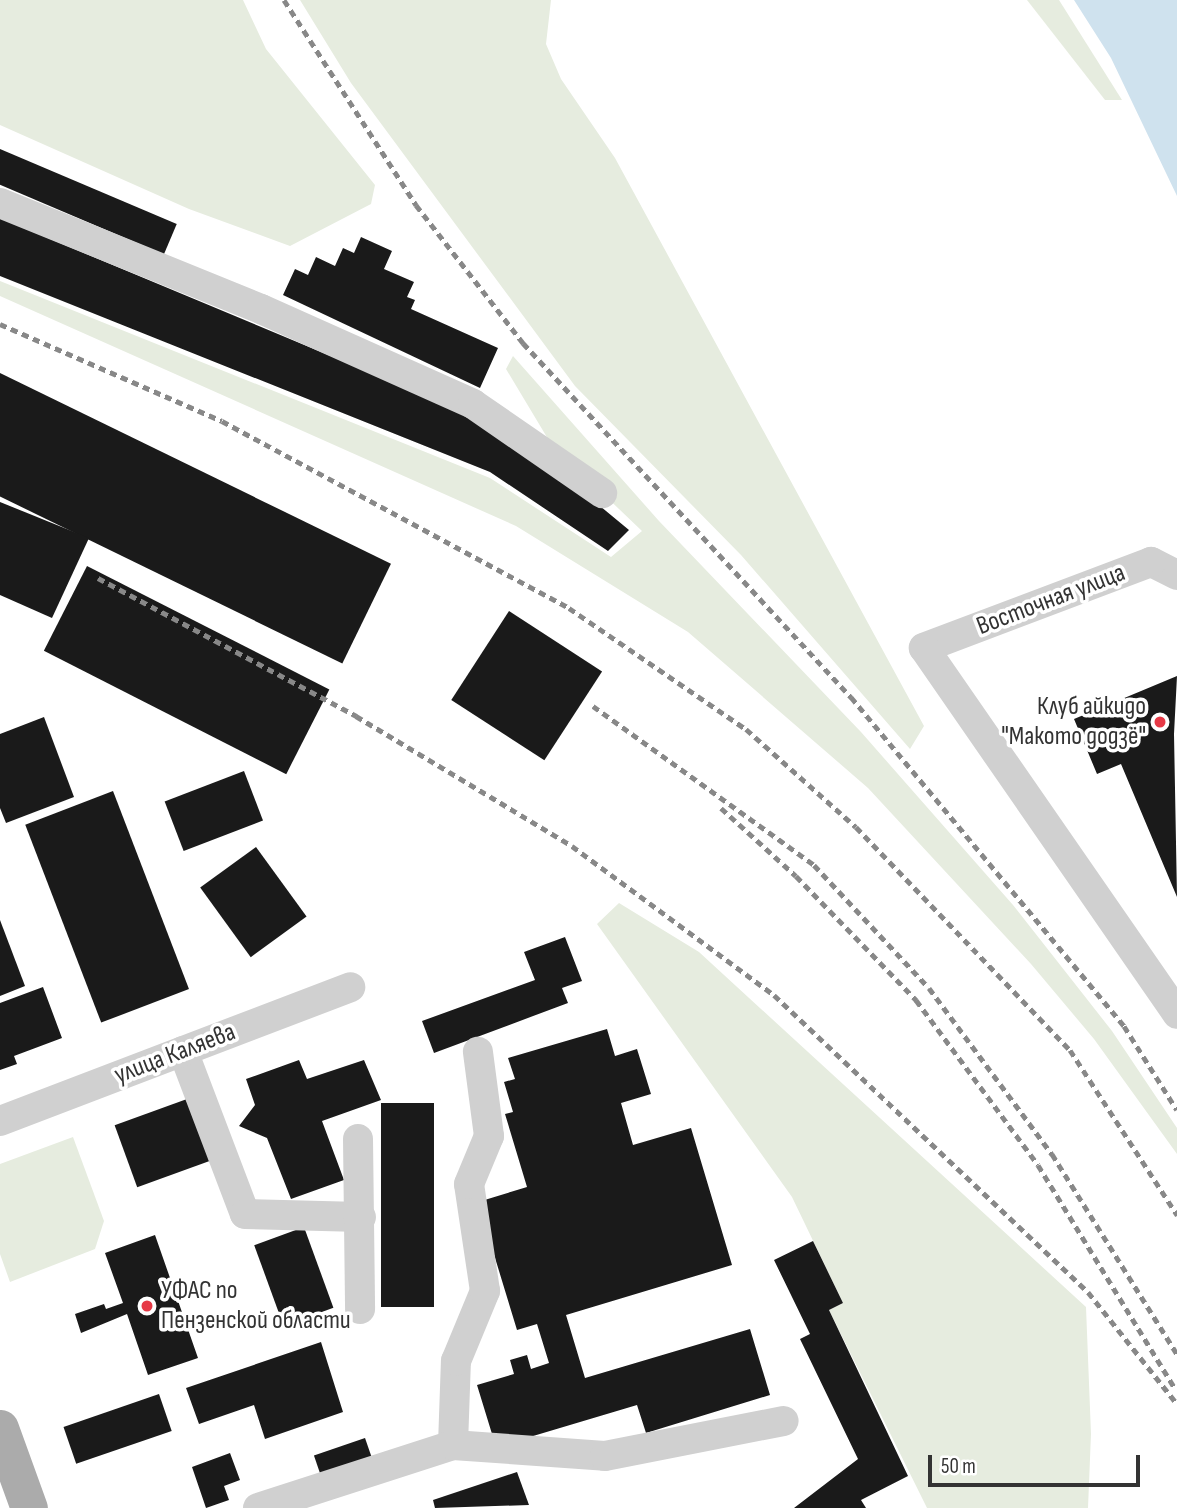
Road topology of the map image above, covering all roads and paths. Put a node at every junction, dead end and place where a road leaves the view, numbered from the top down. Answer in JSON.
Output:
{"nodes":[{"id":1,"x":0,"y":204,"type":"edge"},
{"id":2,"x":602,"y":493,"type":"dead end"},
{"id":3,"x":1177,"y":575,"type":"edge"},
{"id":4,"x":350,"y":986,"type":"dead end"},
{"id":5,"x":1177,"y":1014,"type":"edge"},
{"id":6,"x":183,"y":1051,"type":"junction"},
{"id":7,"x":478,"y":1052,"type":"dead end"},
{"id":8,"x":0,"y":1121,"type":"edge"},
{"id":9,"x":358,"y":1139,"type":"dead end"},
{"id":10,"x":361,"y":1217,"type":"junction"},
{"id":11,"x":360,"y":1310,"type":"dead end"},
{"id":12,"x":784,"y":1422,"type":"dead end"},
{"id":13,"x":0,"y":1428,"type":"edge"},
{"id":14,"x":453,"y":1445,"type":"junction"},
{"id":15,"x":29,"y":1508,"type":"edge"},
{"id":16,"x":258,"y":1508,"type":"edge"}],
"edges":[{"from":1,"to":2,"type":"street"},
{"from":3,"to":5,"type":"street","name":"Восточная улица"},
{"from":4,"to":6,"type":"street","name":"улица Каляева"},
{"from":6,"to":8,"type":"street","name":"улица Каляева"},
{"from":6,"to":10,"type":"street"},
{"from":7,"to":14,"type":"street"},
{"from":9,"to":10,"type":"street"},
{"from":10,"to":11,"type":"street"},
{"from":12,"to":14,"type":"street"},
{"from":13,"to":15,"type":"main road"},
{"from":14,"to":16,"type":"street"}]}
